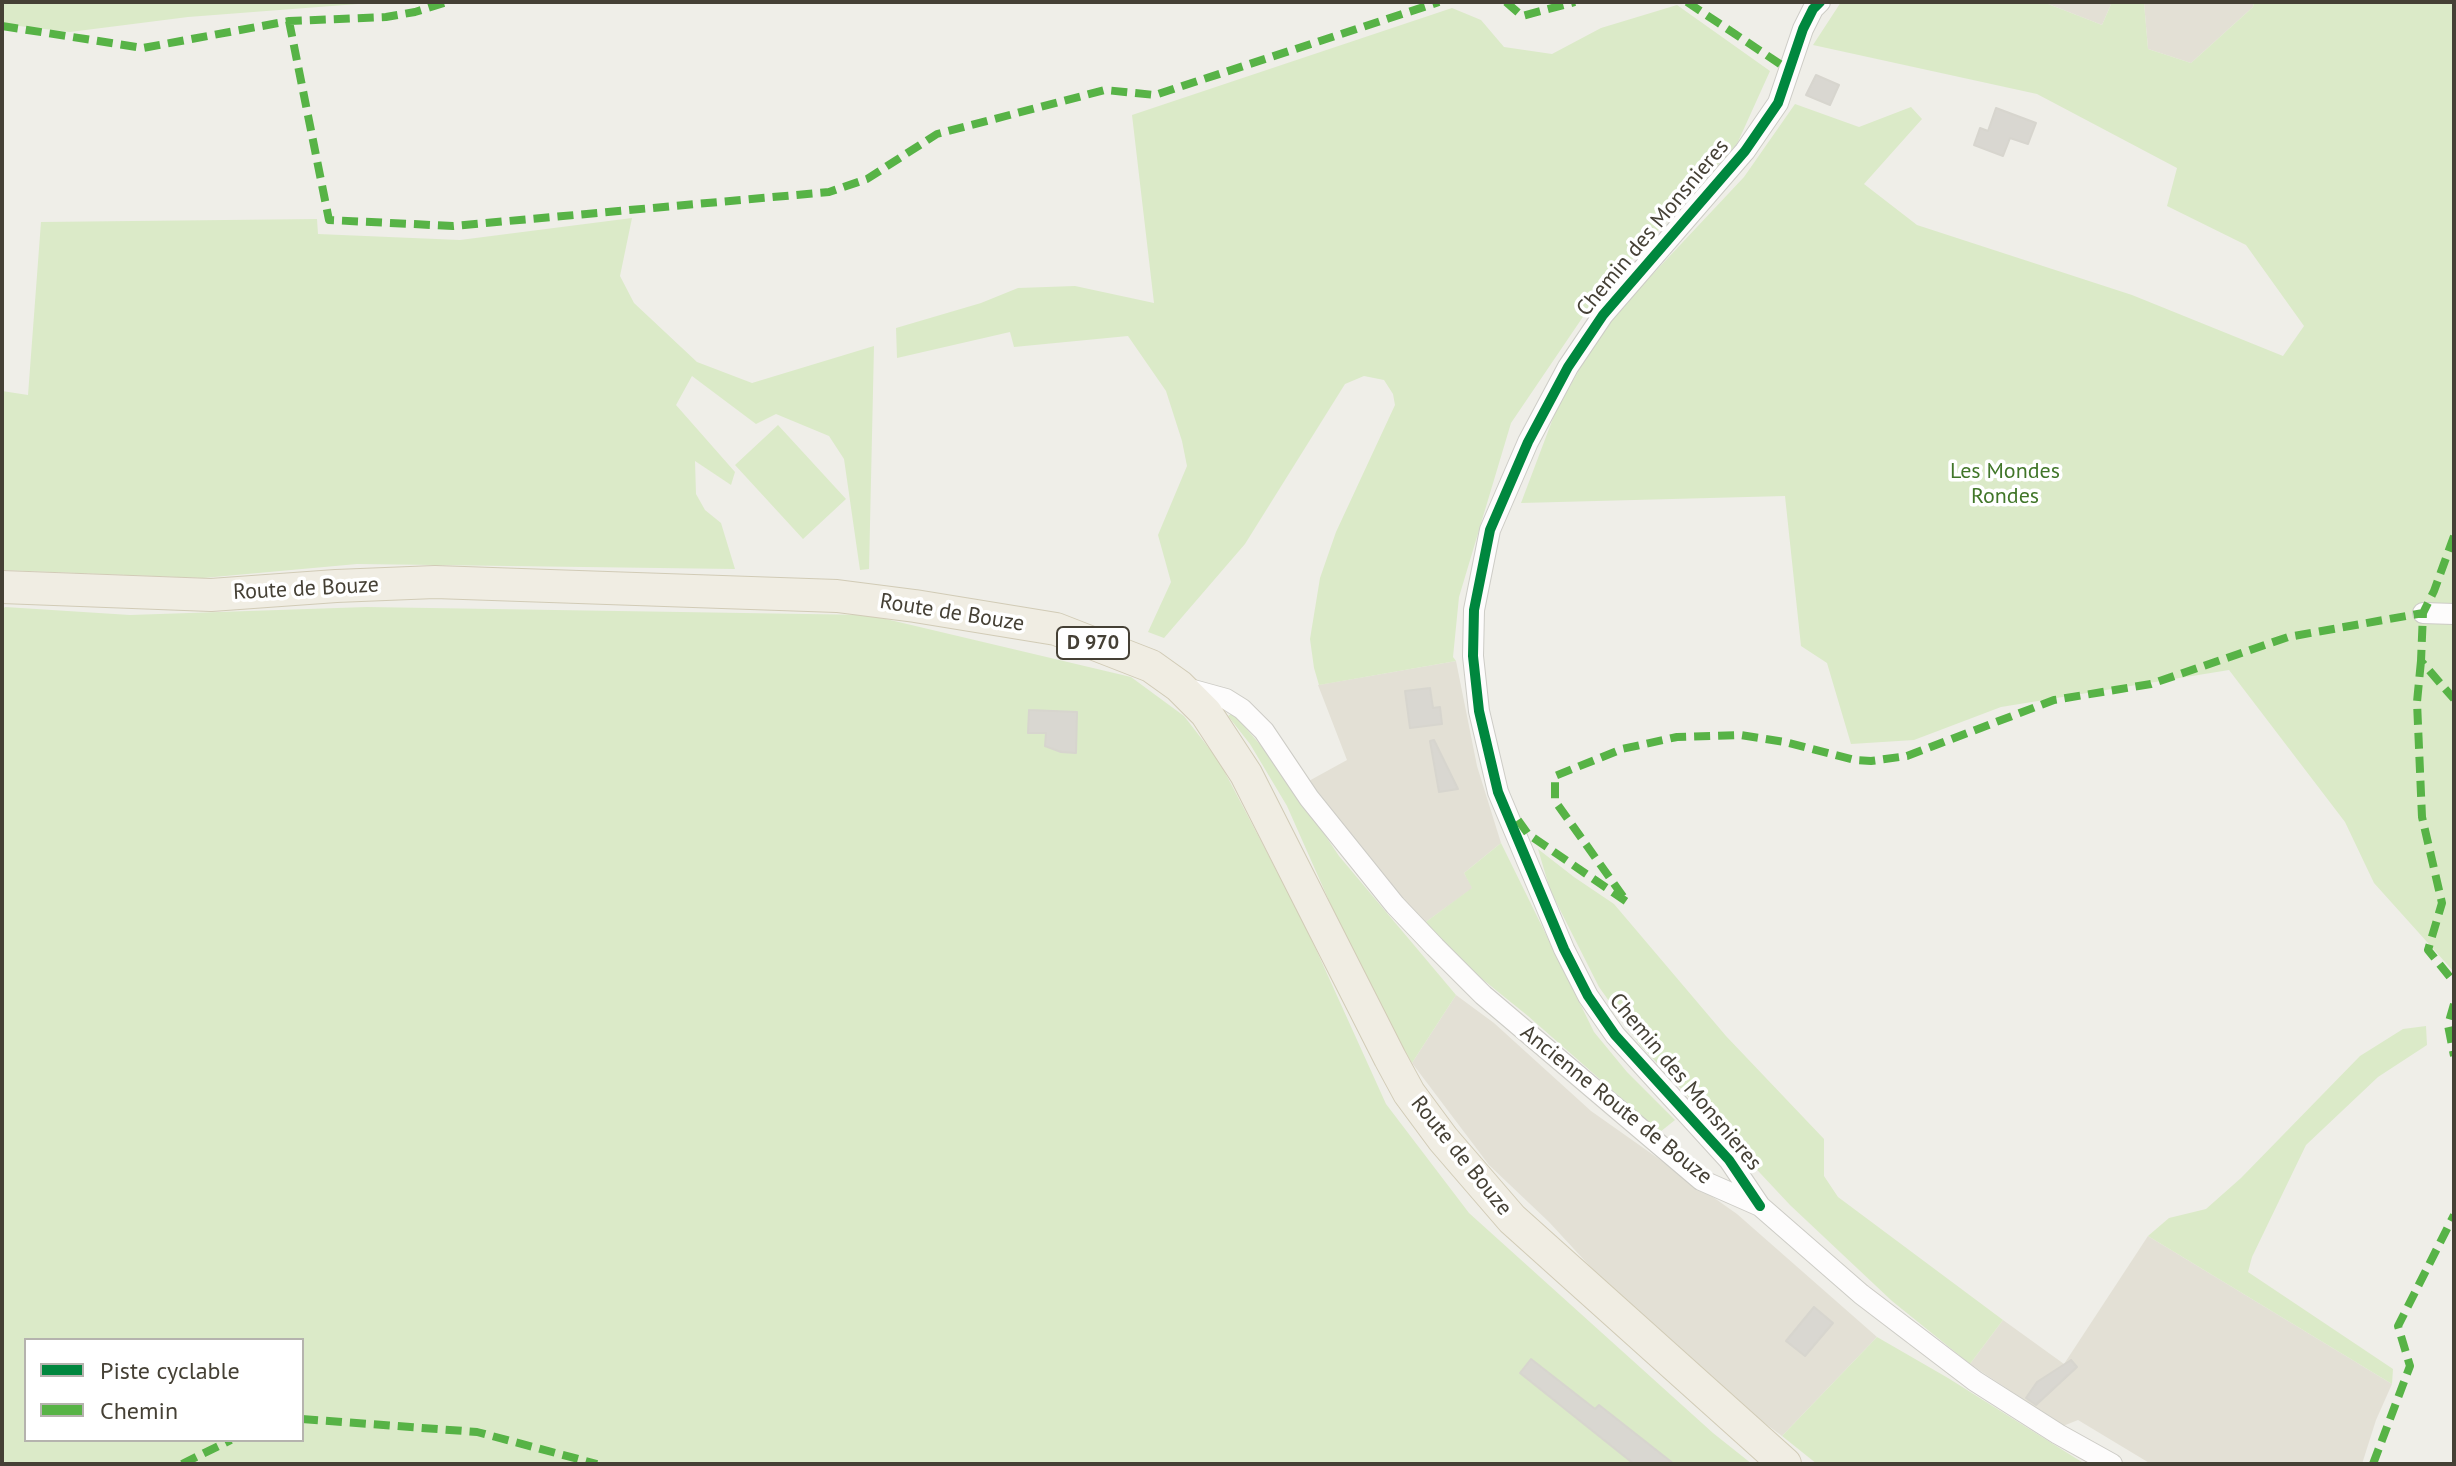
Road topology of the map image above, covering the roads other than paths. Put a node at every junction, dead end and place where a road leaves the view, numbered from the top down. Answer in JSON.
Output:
{"nodes":[{"id":1,"x":1820,"y":2,"type":"edge"},
{"id":2,"x":2,"y":587,"type":"edge"},
{"id":3,"x":2423,"y":613,"type":"dead end"},
{"id":4,"x":2454,"y":614,"type":"edge"},
{"id":5,"x":1179,"y":686,"type":"junction"},
{"id":6,"x":1760,"y":1206,"type":"junction"},
{"id":7,"x":1785,"y":1464,"type":"edge"},
{"id":8,"x":2112,"y":1464,"type":"edge"}],
"edges":[{"from":1,"to":6,"type":"street","name":"Chemin des Monsnieres"},
{"from":2,"to":5,"type":"main road","name":"Route de Bouze","number":"D 970"},
{"from":3,"to":4,"type":"street"},
{"from":5,"to":6,"type":"street","name":"Ancienne Route de Bouze"},
{"from":5,"to":7,"type":"main road","name":"Route de Bouze","number":"D 970"},
{"from":6,"to":8,"type":"street","name":"Ancienne Route de Bouze"}]}
